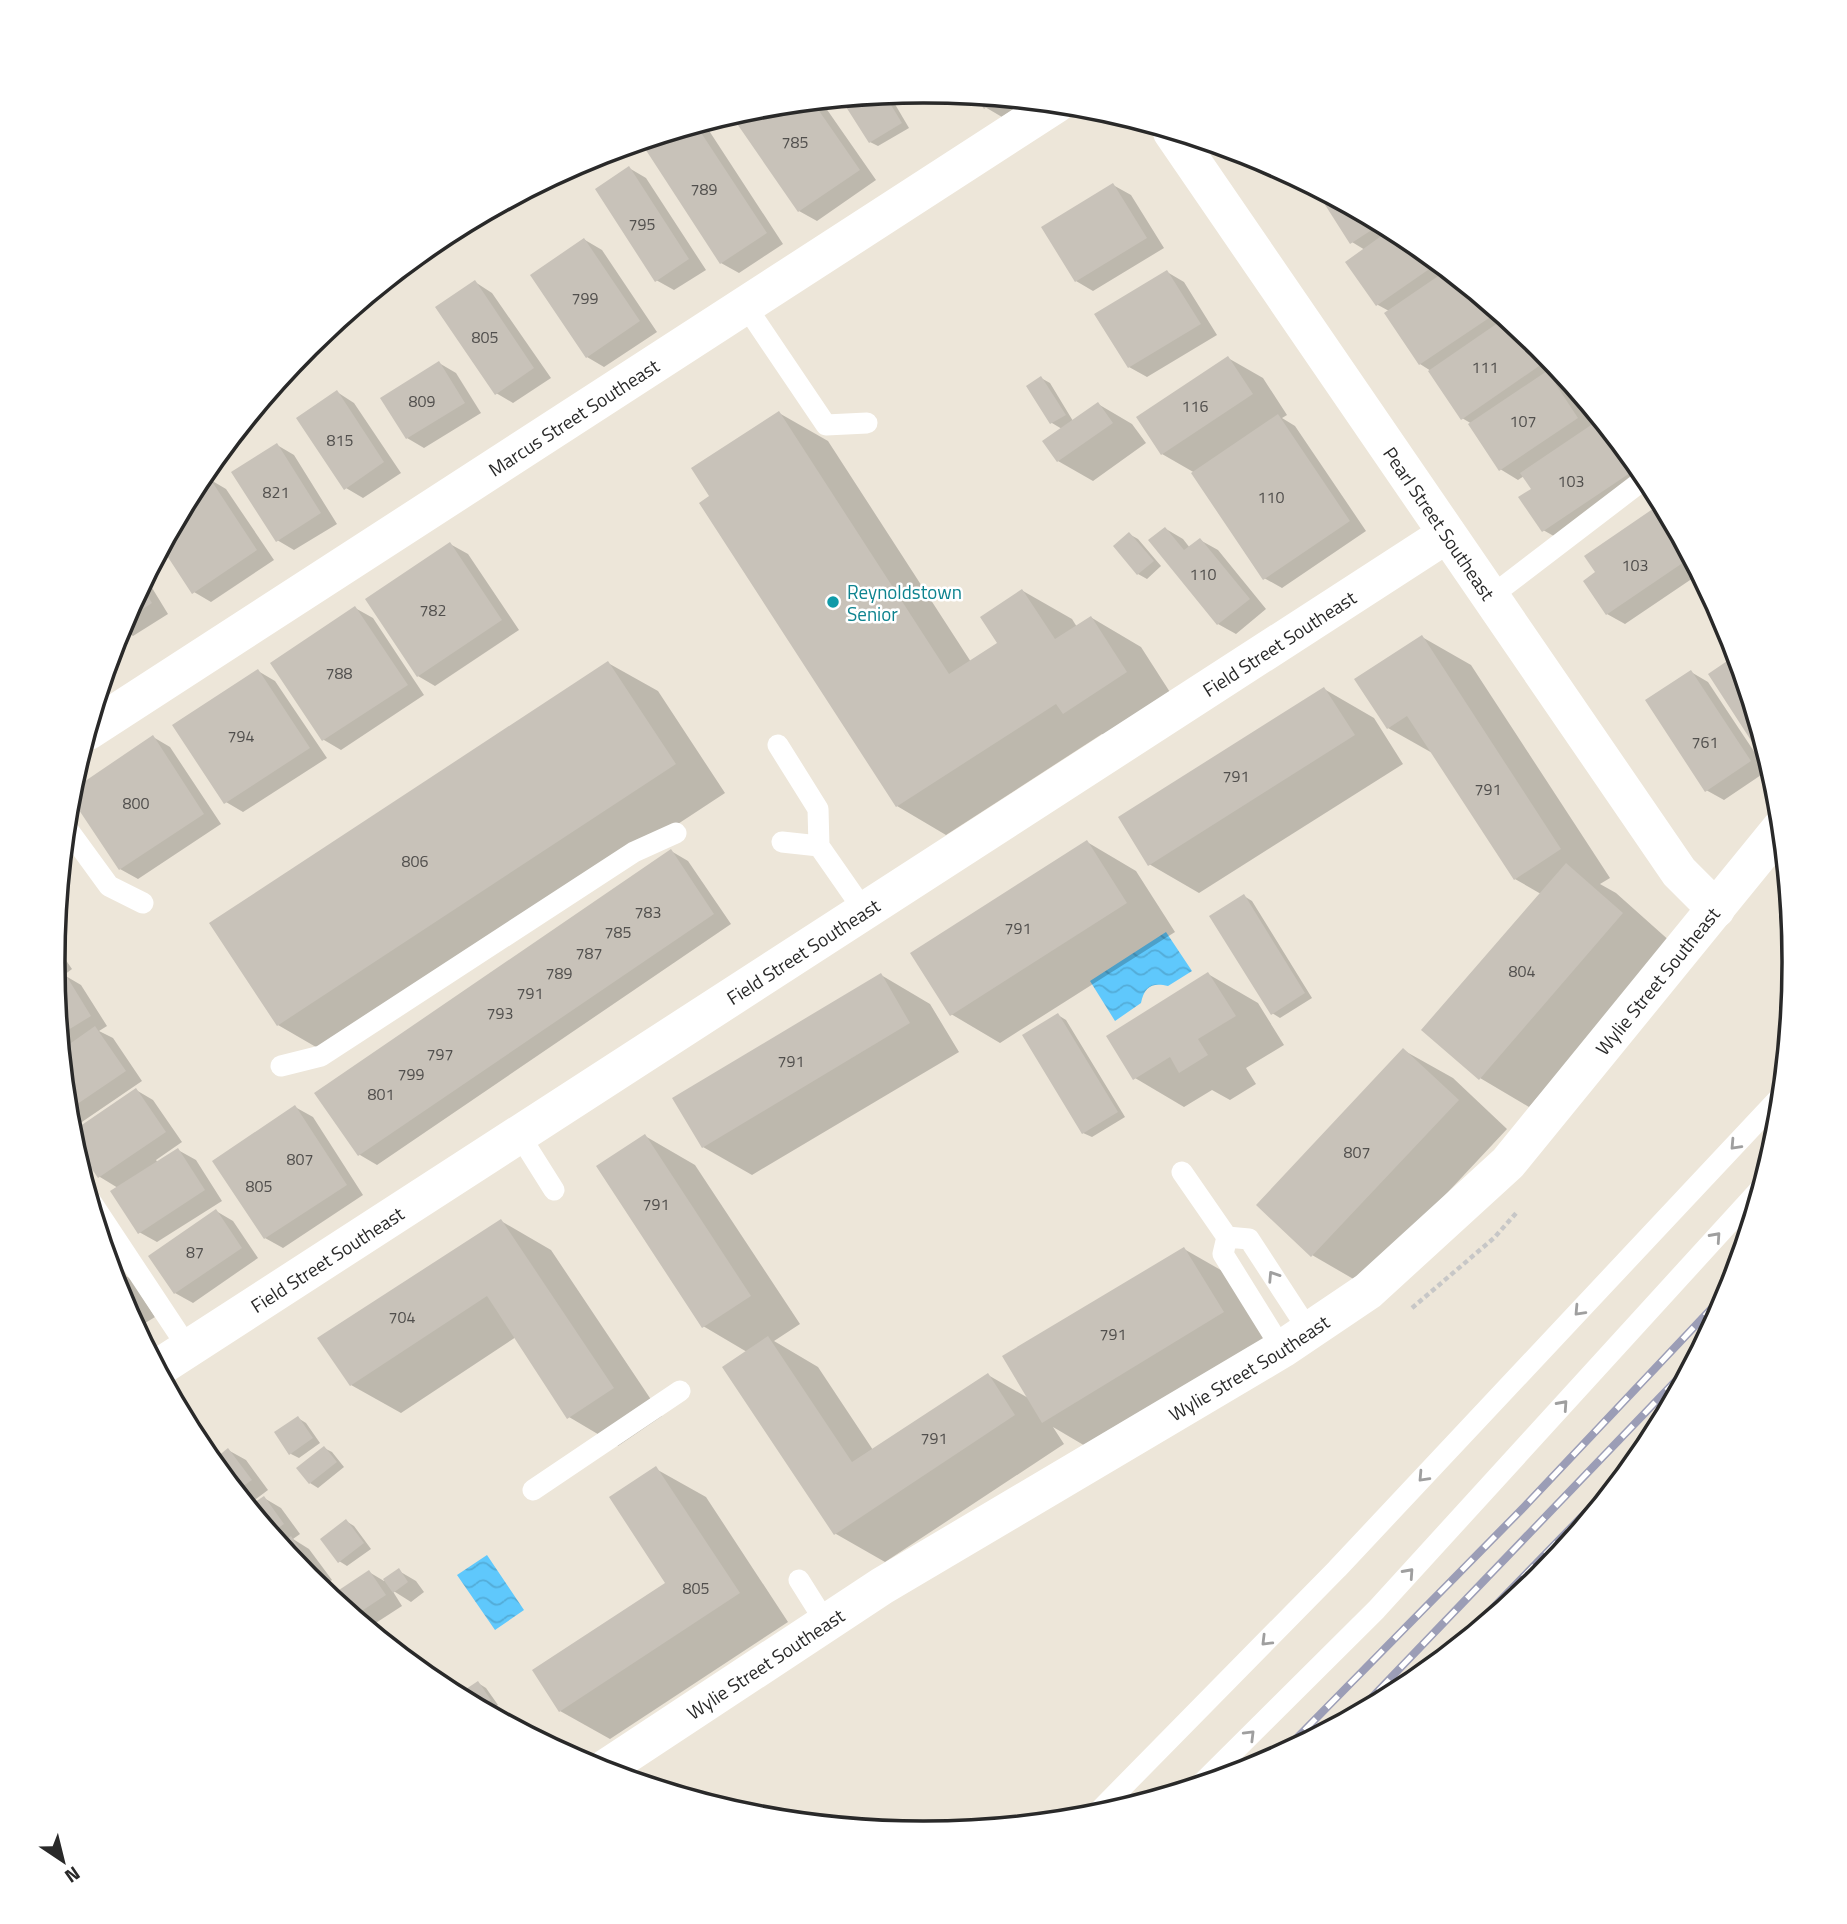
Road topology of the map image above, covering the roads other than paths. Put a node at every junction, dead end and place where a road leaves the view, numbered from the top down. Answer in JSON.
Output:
{"nodes":[{"id":1,"x":1043,"y":112,"type":"edge"},
{"id":2,"x":1179,"y":143,"type":"edge"},
{"id":3,"x":745,"y":305,"type":"junction"},
{"id":4,"x":867,"y":424,"type":"dead end"},
{"id":5,"x":1637,"y":484,"type":"edge"},
{"id":6,"x":1447,"y":534,"type":"junction"},
{"id":7,"x":1490,"y":597,"type":"junction"},
{"id":8,"x":99,"y":724,"type":"edge"},
{"id":9,"x":778,"y":745,"type":"dead end"},
{"id":10,"x":676,"y":833,"type":"dead end"},
{"id":11,"x":74,"y":838,"type":"edge"},
{"id":12,"x":1773,"y":838,"type":"edge"},
{"id":13,"x":782,"y":842,"type":"dead end"},
{"id":14,"x":819,"y":846,"type":"junction"},
{"id":15,"x":143,"y":902,"type":"dead end"},
{"id":16,"x":1716,"y":909,"type":"junction"},
{"id":17,"x":865,"y":912,"type":"junction"},
{"id":18,"x":281,"y":1066,"type":"dead end"},
{"id":19,"x":1769,"y":1108,"type":"edge"},
{"id":20,"x":520,"y":1136,"type":"junction"},
{"id":21,"x":1182,"y":1172,"type":"dead end"},
{"id":22,"x":554,"y":1190,"type":"dead end"},
{"id":23,"x":1747,"y":1203,"type":"edge"},
{"id":24,"x":1227,"y":1237,"type":"junction"},
{"id":25,"x":110,"y":1238,"type":"edge"},
{"id":26,"x":1296,"y":1340,"type":"junction"},
{"id":27,"x":173,"y":1358,"type":"edge"},
{"id":28,"x":680,"y":1391,"type":"dead end"},
{"id":29,"x":533,"y":1490,"type":"dead end"},
{"id":30,"x":799,"y":1580,"type":"dead end"},
{"id":31,"x":826,"y":1623,"type":"junction"},
{"id":32,"x":614,"y":1762,"type":"edge"},
{"id":33,"x":1216,"y":1769,"type":"edge"},
{"id":34,"x":1110,"y":1799,"type":"edge"}],
"edges":[{"from":1,"to":3,"type":"street","name":"Marcus Street Southeast"},
{"from":2,"to":6,"type":"street","name":"Pearl Street Southeast"},
{"from":3,"to":4,"type":"lane"},
{"from":3,"to":8,"type":"street","name":"Marcus Street Southeast"},
{"from":5,"to":7,"type":"lane"},
{"from":6,"to":7,"type":"street","name":"Pearl Street Southeast"},
{"from":6,"to":17,"type":"street","name":"Field Street Southeast"},
{"from":7,"to":16,"type":"street","name":"Pearl Street Southeast"},
{"from":9,"to":14,"type":"lane"},
{"from":10,"to":18,"type":"lane"},
{"from":11,"to":15,"type":"lane"},
{"from":12,"to":16,"type":"street","name":"Wylie Street Southeast"},
{"from":13,"to":14,"type":"lane"},
{"from":14,"to":17,"type":"lane"},
{"from":16,"to":26,"type":"street","name":"Wylie Street Southeast"},
{"from":17,"to":20,"type":"street","name":"Field Street Southeast"},
{"from":19,"to":34,"type":"lane","one_way":true},
{"from":20,"to":22,"type":"lane"},
{"from":20,"to":27,"type":"street","name":"Field Street Southeast"},
{"from":21,"to":24,"type":"lane"},
{"from":33,"to":23,"type":"lane","one_way":true},
{"from":24,"to":26,"type":"lane"},
{"from":26,"to":24,"type":"lane","one_way":true},
{"from":25,"to":27,"type":"lane"},
{"from":26,"to":31,"type":"street","name":"Wylie Street Southeast"},
{"from":28,"to":29,"type":"lane"},
{"from":30,"to":31,"type":"lane"},
{"from":31,"to":32,"type":"street","name":"Wylie Street Southeast"}]}
